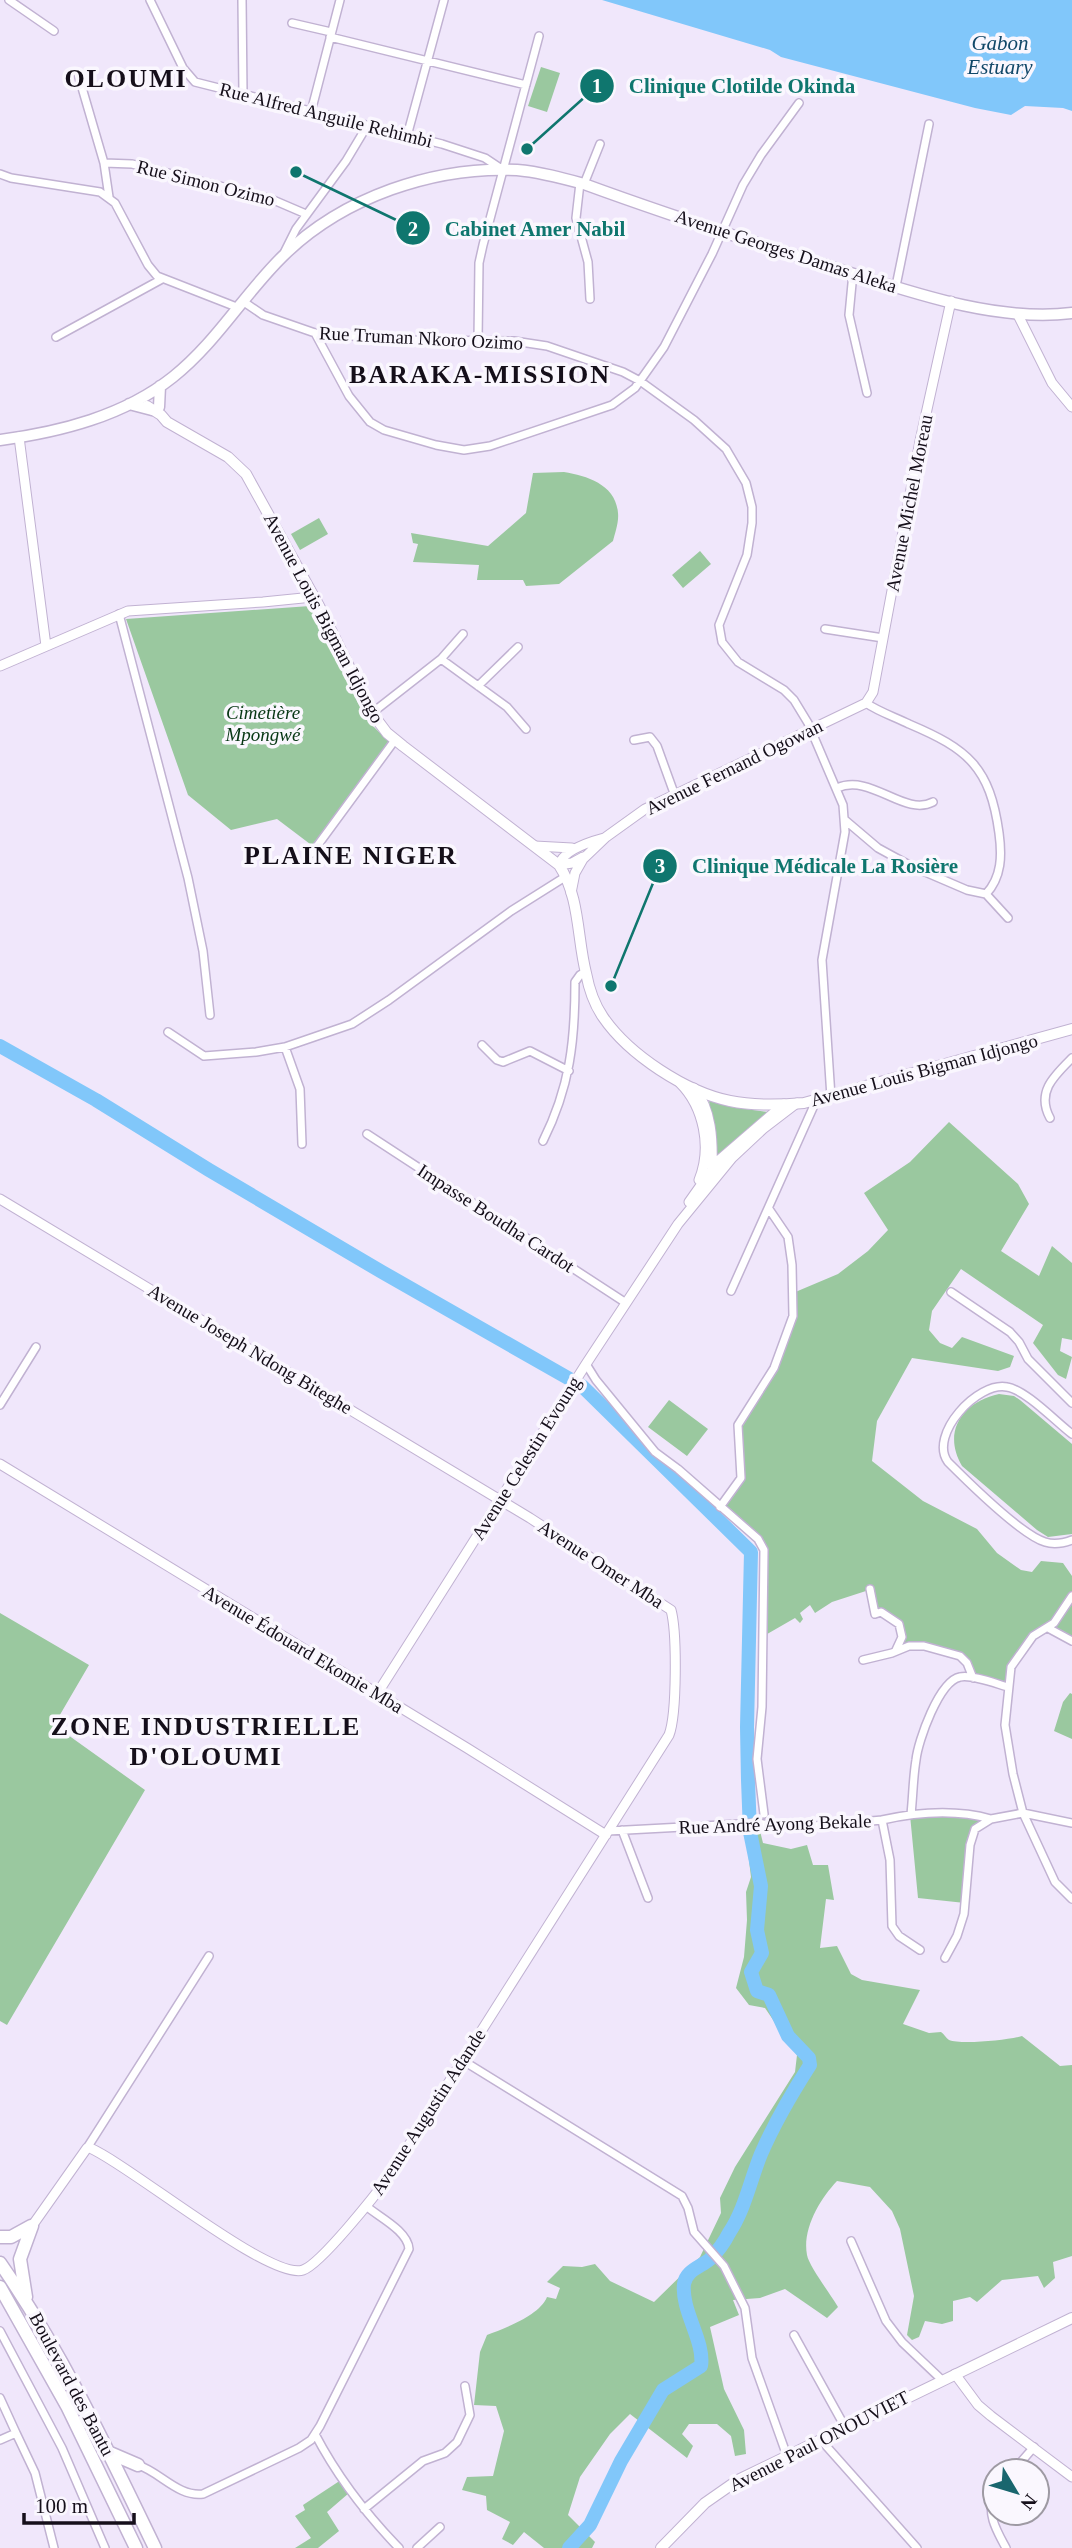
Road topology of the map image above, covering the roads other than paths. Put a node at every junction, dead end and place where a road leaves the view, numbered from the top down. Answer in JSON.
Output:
{"nodes":[{"id":1,"x":9,"y":0,"type":"edge"},
{"id":2,"x":150,"y":0,"type":"edge"},
{"id":3,"x":242,"y":0,"type":"edge"},
{"id":4,"x":340,"y":0,"type":"edge"},
{"id":5,"x":444,"y":0,"type":"edge"},
{"id":6,"x":292,"y":23,"type":"dead end"},
{"id":7,"x":54,"y":31,"type":"dead end"},
{"id":8,"x":330,"y":34,"type":"junction"},
{"id":9,"x":540,"y":36,"type":"dead end"},
{"id":10,"x":428,"y":60,"type":"junction"},
{"id":11,"x":78,"y":74,"type":"dead end"},
{"id":12,"x":526,"y":85,"type":"junction"},
{"id":13,"x":243,"y":93,"type":"junction"},
{"id":14,"x":799,"y":103,"type":"dead end"},
{"id":15,"x":311,"y":112,"type":"junction"},
{"id":16,"x":929,"y":124,"type":"dead end"},
{"id":17,"x":367,"y":127,"type":"junction"},
{"id":18,"x":407,"y":136,"type":"junction"},
{"id":19,"x":600,"y":144,"type":"dead end"},
{"id":20,"x":104,"y":163,"type":"junction"},
{"id":21,"x":504,"y":170,"type":"junction"},
{"id":22,"x":0,"y":174,"type":"edge"},
{"id":23,"x":582,"y":183,"type":"junction"},
{"id":24,"x":108,"y":197,"type":"junction"},
{"id":25,"x":306,"y":214,"type":"junction"},
{"id":26,"x":722,"y":232,"type":"junction"},
{"id":27,"x":283,"y":255,"type":"junction"},
{"id":28,"x":853,"y":273,"type":"junction"},
{"id":29,"x":162,"y":279,"type":"junction"},
{"id":30,"x":896,"y":286,"type":"junction"},
{"id":31,"x":590,"y":299,"type":"dead end"},
{"id":32,"x":951,"y":300,"type":"junction"},
{"id":33,"x":241,"y":305,"type":"junction"},
{"id":34,"x":1072,"y":313,"type":"edge"},
{"id":35,"x":1018,"y":315,"type":"junction"},
{"id":36,"x":315,"y":334,"type":"junction"},
{"id":37,"x":56,"y":337,"type":"dead end"},
{"id":38,"x":478,"y":340,"type":"junction"},
{"id":39,"x":640,"y":381,"type":"junction"},
{"id":40,"x":160,"y":386,"type":"junction"},
{"id":41,"x":867,"y":393,"type":"dead end"},
{"id":42,"x":138,"y":399,"type":"junction"},
{"id":43,"x":1072,"y":407,"type":"edge"},
{"id":44,"x":156,"y":408,"type":"junction"},
{"id":45,"x":19,"y":438,"type":"junction"},
{"id":46,"x":0,"y":440,"type":"edge"},
{"id":47,"x":312,"y":594,"type":"junction"},
{"id":48,"x":119,"y":614,"type":"junction"},
{"id":49,"x":825,"y":629,"type":"dead end"},
{"id":50,"x":463,"y":634,"type":"dead end"},
{"id":51,"x":883,"y":638,"type":"junction"},
{"id":52,"x":46,"y":646,"type":"junction"},
{"id":53,"x":518,"y":647,"type":"dead end"},
{"id":54,"x":441,"y":659,"type":"junction"},
{"id":55,"x":0,"y":666,"type":"edge"},
{"id":56,"x":478,"y":686,"type":"junction"},
{"id":57,"x":866,"y":703,"type":"junction"},
{"id":58,"x":372,"y":713,"type":"junction"},
{"id":59,"x":526,"y":729,"type":"dead end"},
{"id":60,"x":811,"y":730,"type":"junction"},
{"id":61,"x":396,"y":740,"type":"junction"},
{"id":62,"x":634,"y":740,"type":"dead end"},
{"id":63,"x":837,"y":788,"type":"junction"},
{"id":64,"x":674,"y":793,"type":"junction"},
{"id":65,"x":933,"y":802,"type":"dead end"},
{"id":66,"x":845,"y":820,"type":"junction"},
{"id":67,"x":535,"y":846,"type":"junction"},
{"id":68,"x":586,"y":850,"type":"junction"},
{"id":69,"x":312,"y":853,"type":"dead end"},
{"id":70,"x":559,"y":865,"type":"junction"},
{"id":71,"x":565,"y":877,"type":"junction"},
{"id":72,"x":571,"y":893,"type":"junction"},
{"id":73,"x":986,"y":894,"type":"junction"},
{"id":74,"x":1008,"y":918,"type":"dead end"},
{"id":75,"x":586,"y":972,"type":"junction"},
{"id":76,"x":210,"y":1015,"type":"dead end"},
{"id":77,"x":1072,"y":1029,"type":"edge"},
{"id":78,"x":168,"y":1032,"type":"dead end"},
{"id":79,"x":482,"y":1045,"type":"dead end"},
{"id":80,"x":285,"y":1047,"type":"junction"},
{"id":81,"x":1072,"y":1058,"type":"edge"},
{"id":82,"x":569,"y":1071,"type":"junction"},
{"id":83,"x":679,"y":1081,"type":"junction"},
{"id":84,"x":694,"y":1088,"type":"junction"},
{"id":85,"x":831,"y":1097,"type":"junction"},
{"id":86,"x":816,"y":1101,"type":"junction"},
{"id":87,"x":784,"y":1104,"type":"junction"},
{"id":88,"x":797,"y":1104,"type":"junction"},
{"id":89,"x":1050,"y":1118,"type":"dead end"},
{"id":90,"x":367,"y":1134,"type":"dead end"},
{"id":91,"x":543,"y":1141,"type":"dead end"},
{"id":92,"x":302,"y":1144,"type":"dead end"},
{"id":93,"x":712,"y":1168,"type":"junction"},
{"id":94,"x":708,"y":1186,"type":"junction"},
{"id":95,"x":693,"y":1196,"type":"junction"},
{"id":96,"x":0,"y":1199,"type":"edge"},
{"id":97,"x":769,"y":1209,"type":"junction"},
{"id":98,"x":678,"y":1224,"type":"junction"},
{"id":99,"x":731,"y":1291,"type":"dead end"},
{"id":100,"x":951,"y":1292,"type":"dead end"},
{"id":101,"x":626,"y":1303,"type":"junction"},
{"id":102,"x":36,"y":1347,"type":"dead end"},
{"id":103,"x":583,"y":1368,"type":"junction"},
{"id":104,"x":1072,"y":1403,"type":"edge"},
{"id":105,"x":0,"y":1405,"type":"edge"},
{"id":106,"x":1072,"y":1434,"type":"edge"},
{"id":107,"x":0,"y":1464,"type":"edge"},
{"id":108,"x":500,"y":1500,"type":"junction"},
{"id":109,"x":720,"y":1507,"type":"junction"},
{"id":110,"x":1072,"y":1540,"type":"edge"},
{"id":111,"x":870,"y":1590,"type":"dead end"},
{"id":112,"x":1072,"y":1596,"type":"edge"},
{"id":113,"x":1048,"y":1628,"type":"junction"},
{"id":114,"x":1072,"y":1640,"type":"edge"},
{"id":115,"x":895,"y":1651,"type":"junction"},
{"id":116,"x":863,"y":1660,"type":"dead end"},
{"id":117,"x":973,"y":1678,"type":"junction"},
{"id":118,"x":1008,"y":1687,"type":"junction"},
{"id":119,"x":377,"y":1694,"type":"junction"},
{"id":120,"x":1023,"y":1813,"type":"junction"},
{"id":121,"x":764,"y":1814,"type":"dead end"},
{"id":122,"x":911,"y":1814,"type":"junction"},
{"id":123,"x":991,"y":1819,"type":"junction"},
{"id":124,"x":882,"y":1820,"type":"junction"},
{"id":125,"x":1072,"y":1823,"type":"edge"},
{"id":126,"x":622,"y":1830,"type":"junction"},
{"id":127,"x":607,"y":1833,"type":"junction"},
{"id":128,"x":648,"y":1898,"type":"dead end"},
{"id":129,"x":1072,"y":1899,"type":"edge"},
{"id":130,"x":920,"y":1950,"type":"dead end"},
{"id":131,"x":209,"y":1956,"type":"dead end"},
{"id":132,"x":945,"y":1958,"type":"dead end"},
{"id":133,"x":462,"y":2060,"type":"junction"},
{"id":134,"x":87,"y":2148,"type":"junction"},
{"id":135,"x":366,"y":2206,"type":"junction"},
{"id":136,"x":32,"y":2226,"type":"junction"},
{"id":137,"x":0,"y":2237,"type":"edge"},
{"id":138,"x":851,"y":2241,"type":"dead end"},
{"id":139,"x":0,"y":2263,"type":"edge"},
{"id":140,"x":0,"y":2287,"type":"edge"},
{"id":141,"x":27,"y":2302,"type":"junction"},
{"id":142,"x":0,"y":2313,"type":"edge"},
{"id":143,"x":19,"y":2318,"type":"junction"},
{"id":144,"x":1072,"y":2318,"type":"edge"},
{"id":145,"x":0,"y":2331,"type":"edge"},
{"id":146,"x":794,"y":2335,"type":"dead end"},
{"id":147,"x":955,"y":2374,"type":"junction"},
{"id":148,"x":942,"y":2380,"type":"junction"},
{"id":149,"x":465,"y":2386,"type":"dead end"},
{"id":150,"x":0,"y":2398,"type":"edge"},
{"id":151,"x":845,"y":2427,"type":"junction"},
{"id":152,"x":16,"y":2433,"type":"junction"},
{"id":153,"x":315,"y":2434,"type":"junction"},
{"id":154,"x":820,"y":2439,"type":"junction"},
{"id":155,"x":0,"y":2440,"type":"edge"},
{"id":156,"x":1034,"y":2447,"type":"junction"},
{"id":157,"x":110,"y":2453,"type":"junction"},
{"id":158,"x":787,"y":2456,"type":"junction"},
{"id":159,"x":1025,"y":2457,"type":"edge"},
{"id":160,"x":138,"y":2465,"type":"junction"},
{"id":161,"x":1072,"y":2477,"type":"edge"},
{"id":162,"x":122,"y":2480,"type":"junction"},
{"id":163,"x":364,"y":2509,"type":"junction"},
{"id":164,"x":440,"y":2527,"type":"dead end"},
{"id":165,"x":997,"y":2527,"type":"edge"},
{"id":166,"x":54,"y":2548,"type":"edge"},
{"id":167,"x":105,"y":2548,"type":"edge"},
{"id":168,"x":136,"y":2548,"type":"edge"},
{"id":169,"x":155,"y":2548,"type":"edge"},
{"id":170,"x":399,"y":2548,"type":"edge"},
{"id":171,"x":417,"y":2548,"type":"edge"},
{"id":172,"x":661,"y":2548,"type":"edge"},
{"id":173,"x":916,"y":2548,"type":"edge"},
{"id":174,"x":1006,"y":2548,"type":"edge"}],
"edges":[{"from":1,"to":7,"type":"street"},
{"from":2,"to":13,"type":"street","name":"Rue Alfred Anguile Rehimbi"},
{"from":3,"to":13,"type":"street"},
{"from":4,"to":8,"type":"street"},
{"from":5,"to":10,"type":"street"},
{"from":6,"to":8,"type":"street"},
{"from":8,"to":10,"type":"street"},
{"from":8,"to":15,"type":"street"},
{"from":9,"to":12,"type":"street"},
{"from":10,"to":12,"type":"street"},
{"from":10,"to":18,"type":"street"},
{"from":11,"to":20,"type":"street"},
{"from":12,"to":21,"type":"street"},
{"from":13,"to":15,"type":"street","name":"Rue Alfred Anguile Rehimbi"},
{"from":14,"to":26,"type":"street"},
{"from":15,"to":17,"type":"street","name":"Rue Alfred Anguile Rehimbi"},
{"from":16,"to":30,"type":"street"},
{"from":17,"to":18,"type":"street","name":"Rue Alfred Anguile Rehimbi"},
{"from":17,"to":25,"type":"street"},
{"from":18,"to":21,"type":"street","name":"Rue Alfred Anguile Rehimbi"},
{"from":19,"to":23,"type":"street"},
{"from":20,"to":24,"type":"street"},
{"from":20,"to":25,"type":"street","name":"Rue Simon Ozimo"},
{"from":21,"to":23,"type":"main road","name":"Avenue Georges Damas Aleka"},
{"from":21,"to":27,"type":"main road","name":"Avenue Georges Damas Aleka"},
{"from":21,"to":38,"type":"street"},
{"from":22,"to":24,"type":"street"},
{"from":23,"to":26,"type":"main road","name":"Avenue Georges Damas Aleka"},
{"from":23,"to":31,"type":"street"},
{"from":24,"to":29,"type":"street"},
{"from":25,"to":27,"type":"street"},
{"from":26,"to":28,"type":"main road","name":"Avenue Georges Damas Aleka"},
{"from":26,"to":39,"type":"street"},
{"from":27,"to":33,"type":"main road","name":"Avenue Georges Damas Aleka"},
{"from":28,"to":30,"type":"main road","name":"Avenue Georges Damas Aleka"},
{"from":28,"to":41,"type":"street"},
{"from":29,"to":33,"type":"street","name":"Rue Truman Nkoro Ozimo"},
{"from":29,"to":37,"type":"street"},
{"from":30,"to":32,"type":"main road","name":"Avenue Georges Damas Aleka"},
{"from":32,"to":35,"type":"main road","name":"Avenue Georges Damas Aleka"},
{"from":32,"to":51,"type":"street","name":"Avenue Michel Moreau"},
{"from":33,"to":36,"type":"street","name":"Rue Truman Nkoro Ozimo"},
{"from":33,"to":40,"type":"main road","name":"Avenue Georges Damas Aleka"},
{"from":34,"to":35,"type":"main road","name":"Avenue Georges Damas Aleka"},
{"from":35,"to":43,"type":"street"},
{"from":36,"to":38,"type":"street","name":"Rue Truman Nkoro Ozimo"},
{"from":36,"to":39,"type":"street"},
{"from":38,"to":39,"type":"street","name":"Rue Truman Nkoro Ozimo"},
{"from":39,"to":60,"type":"street","name":"Rue Truman Nkoro Ozimo"},
{"from":40,"to":42,"type":"main road","name":"Avenue Georges Damas Aleka"},
{"from":40,"to":44,"type":"main road"},
{"from":42,"to":44,"type":"main road"},
{"from":42,"to":44,"type":"main road"},
{"from":42,"to":45,"type":"main road","name":"Avenue Georges Damas Aleka"},
{"from":44,"to":47,"type":"main road","name":"Avenue Louis Bigman Idjongo"},
{"from":45,"to":46,"type":"main road","name":"Avenue Georges Damas Aleka"},
{"from":45,"to":52,"type":"street"},
{"from":47,"to":48,"type":"street"},
{"from":47,"to":58,"type":"main road","name":"Avenue Louis Bigman Idjongo"},
{"from":48,"to":52,"type":"street"},
{"from":48,"to":76,"type":"street"},
{"from":49,"to":51,"type":"street"},
{"from":50,"to":54,"type":"street"},
{"from":51,"to":57,"type":"street","name":"Avenue Michel Moreau"},
{"from":52,"to":55,"type":"street"},
{"from":53,"to":56,"type":"street"},
{"from":54,"to":56,"type":"street"},
{"from":54,"to":58,"type":"street"},
{"from":56,"to":59,"type":"street"},
{"from":57,"to":60,"type":"street","name":"Avenue Fernand Ogowan"},
{"from":57,"to":73,"type":"street"},
{"from":58,"to":61,"type":"main road","name":"Avenue Louis Bigman Idjongo"},
{"from":60,"to":63,"type":"street"},
{"from":60,"to":64,"type":"street","name":"Avenue Fernand Ogowan"},
{"from":61,"to":67,"type":"main road","name":"Avenue Louis Bigman Idjongo"},
{"from":61,"to":69,"type":"street"},
{"from":62,"to":64,"type":"street"},
{"from":63,"to":65,"type":"street"},
{"from":63,"to":66,"type":"street"},
{"from":64,"to":68,"type":"street","name":"Avenue Fernand Ogowan"},
{"from":66,"to":73,"type":"street"},
{"from":66,"to":85,"type":"street"},
{"from":67,"to":68,"type":"street"},
{"from":67,"to":70,"type":"main road","name":"Avenue Louis Bigman Idjongo"},
{"from":68,"to":70,"type":"street","name":"Avenue Fernand Ogowan"},
{"from":68,"to":72,"type":"street"},
{"from":70,"to":71,"type":"main road","name":"Avenue Louis Bigman Idjongo"},
{"from":71,"to":72,"type":"main road","name":"Avenue Louis Bigman Idjongo"},
{"from":71,"to":80,"type":"street"},
{"from":72,"to":75,"type":"main road","name":"Avenue Louis Bigman Idjongo"},
{"from":73,"to":74,"type":"street"},
{"from":75,"to":82,"type":"street"},
{"from":75,"to":83,"type":"main road","name":"Avenue Louis Bigman Idjongo"},
{"from":77,"to":85,"type":"main road","name":"Avenue Louis Bigman Idjongo"},
{"from":78,"to":80,"type":"street"},
{"from":79,"to":82,"type":"street"},
{"from":80,"to":92,"type":"street"},
{"from":81,"to":89,"type":"street"},
{"from":82,"to":91,"type":"street"},
{"from":83,"to":84,"type":"main road","name":"Avenue Louis Bigman Idjongo"},
{"from":83,"to":95,"type":"street"},
{"from":84,"to":87,"type":"main road","name":"Avenue Louis Bigman Idjongo"},
{"from":84,"to":93,"type":"street"},
{"from":85,"to":86,"type":"main road","name":"Avenue Louis Bigman Idjongo"},
{"from":86,"to":88,"type":"main road","name":"Avenue Louis Bigman Idjongo"},
{"from":86,"to":97,"type":"street"},
{"from":87,"to":88,"type":"main road","name":"Avenue Louis Bigman Idjongo"},
{"from":87,"to":93,"type":"street"},
{"from":88,"to":94,"type":"street"},
{"from":90,"to":101,"type":"street","name":"Impasse Boudha Cardot"},
{"from":93,"to":94,"type":"street"},
{"from":93,"to":95,"type":"street"},
{"from":94,"to":98,"type":"street"},
{"from":95,"to":98,"type":"street"},
{"from":96,"to":108,"type":"street","name":"Avenue Joseph Ndong Biteghe"},
{"from":97,"to":99,"type":"street"},
{"from":97,"to":109,"type":"street"},
{"from":98,"to":101,"type":"street","name":"Avenue Celestin Evoung"},
{"from":100,"to":104,"type":"street"},
{"from":101,"to":103,"type":"street","name":"Avenue Celestin Evoung"},
{"from":102,"to":105,"type":"street"},
{"from":103,"to":108,"type":"street","name":"Avenue Celestin Evoung"},
{"from":103,"to":109,"type":"street"},
{"from":106,"to":110,"type":"street"},
{"from":107,"to":119,"type":"street","name":"Avenue Édouard Ekomie Mba"},
{"from":108,"to":119,"type":"street","name":"Avenue Celestin Evoung"},
{"from":108,"to":127,"type":"street","name":"Avenue Omer Mba"},
{"from":109,"to":121,"type":"street"},
{"from":111,"to":115,"type":"street"},
{"from":112,"to":113,"type":"street"},
{"from":113,"to":114,"type":"street"},
{"from":113,"to":118,"type":"street"},
{"from":115,"to":116,"type":"street"},
{"from":115,"to":117,"type":"street"},
{"from":117,"to":118,"type":"street"},
{"from":117,"to":122,"type":"street"},
{"from":118,"to":120,"type":"street"},
{"from":119,"to":127,"type":"street","name":"Avenue Édouard Ekomie Mba"},
{"from":120,"to":123,"type":"street"},
{"from":120,"to":125,"type":"street"},
{"from":120,"to":129,"type":"street"},
{"from":122,"to":123,"type":"street"},
{"from":122,"to":124,"type":"street"},
{"from":123,"to":132,"type":"street"},
{"from":124,"to":126,"type":"street","name":"Rue André Ayong Bekale"},
{"from":124,"to":130,"type":"street","name":"Rue André Ayong Bekale"},
{"from":126,"to":127,"type":"street","name":"Rue André Ayong Bekale"},
{"from":126,"to":128,"type":"street"},
{"from":127,"to":133,"type":"street","name":"Avenue Augustin Adande"},
{"from":131,"to":134,"type":"street"},
{"from":133,"to":135,"type":"street","name":"Avenue Augustin Adande"},
{"from":133,"to":158,"type":"street"},
{"from":134,"to":135,"type":"street","name":"Avenue Augustin Adande"},
{"from":134,"to":136,"type":"street"},
{"from":135,"to":153,"type":"street"},
{"from":136,"to":137,"type":"highway"},
{"from":136,"to":141,"type":"highway"},
{"from":138,"to":148,"type":"street"},
{"from":139,"to":141,"type":"highway","name":"Boulevard des Bantu"},
{"from":140,"to":143,"type":"highway","name":"Boulevard des Bantu"},
{"from":141,"to":157,"type":"highway","name":"Boulevard des Bantu"},
{"from":142,"to":143,"type":"highway"},
{"from":143,"to":168,"type":"highway","name":"Boulevard des Bantu"},
{"from":144,"to":147,"type":"main road","name":"Avenue Paul ONOUVIET"},
{"from":145,"to":167,"type":"street"},
{"from":146,"to":151,"type":"street"},
{"from":147,"to":148,"type":"main road","name":"Avenue Paul ONOUVIET"},
{"from":147,"to":156,"type":"street"},
{"from":148,"to":151,"type":"main road","name":"Avenue Paul ONOUVIET"},
{"from":149,"to":163,"type":"street"},
{"from":150,"to":152,"type":"street"},
{"from":151,"to":154,"type":"main road","name":"Avenue Paul ONOUVIET"},
{"from":152,"to":155,"type":"street"},
{"from":152,"to":166,"type":"street"},
{"from":153,"to":160,"type":"street"},
{"from":153,"to":163,"type":"street"},
{"from":154,"to":158,"type":"main road","name":"Avenue Paul ONOUVIET"},
{"from":154,"to":173,"type":"street"},
{"from":156,"to":159,"type":"street"},
{"from":156,"to":161,"type":"street"},
{"from":157,"to":160,"type":"highway"},
{"from":157,"to":162,"type":"highway","name":"Boulevard des Bantu"},
{"from":158,"to":172,"type":"main road","name":"Avenue Paul ONOUVIET"},
{"from":160,"to":162,"type":"highway"},
{"from":162,"to":169,"type":"highway","name":"Boulevard des Bantu"},
{"from":163,"to":170,"type":"street"},
{"from":164,"to":171,"type":"street"},
{"from":165,"to":174,"type":"street"}]}
